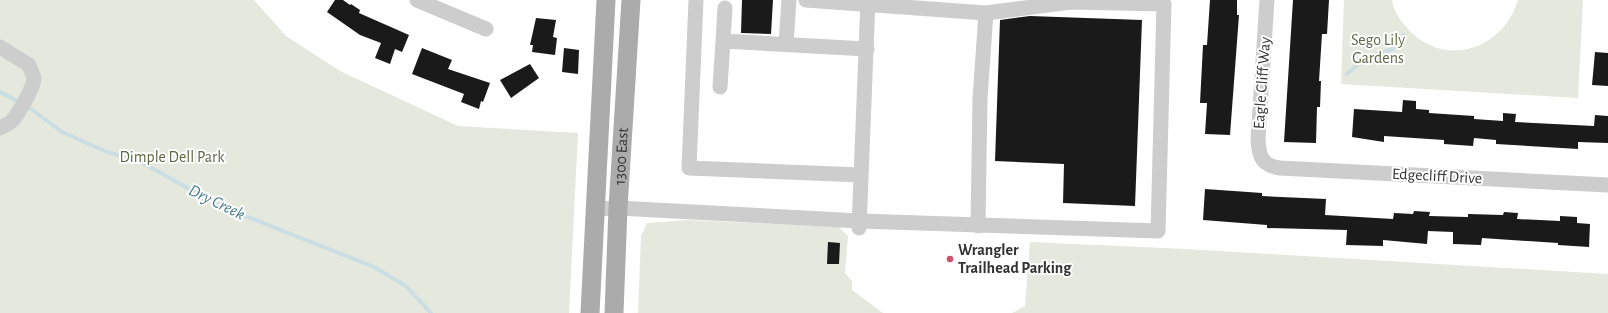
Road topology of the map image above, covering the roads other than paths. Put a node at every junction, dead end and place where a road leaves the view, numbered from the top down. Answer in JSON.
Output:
{"nodes":[{"id":1,"x":417,"y":0,"type":"edge"},
{"id":2,"x":606,"y":0,"type":"edge"},
{"id":3,"x":631,"y":0,"type":"edge"},
{"id":4,"x":696,"y":0,"type":"edge"},
{"id":5,"x":789,"y":0,"type":"edge"},
{"id":6,"x":806,"y":0,"type":"edge"},
{"id":7,"x":1267,"y":0,"type":"edge"},
{"id":8,"x":1071,"y":1,"type":"edge"},
{"id":9,"x":868,"y":2,"type":"edge"},
{"id":10,"x":725,"y":8,"type":"dead end"},
{"id":11,"x":986,"y":12,"type":"junction"},
{"id":12,"x":486,"y":29,"type":"dead end"},
{"id":13,"x":723,"y":41,"type":"junction"},
{"id":14,"x":786,"y":44,"type":"junction"},
{"id":15,"x":0,"y":47,"type":"edge"},
{"id":16,"x":867,"y":49,"type":"junction"},
{"id":17,"x":720,"y":86,"type":"dead end"},
{"id":18,"x":0,"y":128,"type":"edge"},
{"id":19,"x":1266,"y":164,"type":"joint"},
{"id":20,"x":862,"y":175,"type":"junction"},
{"id":21,"x":1608,"y":185,"type":"edge"},
{"id":22,"x":618,"y":208,"type":"junction"},
{"id":23,"x":594,"y":209,"type":"junction"},
{"id":24,"x":860,"y":224,"type":"junction"},
{"id":25,"x":978,"y":226,"type":"junction"},
{"id":26,"x":590,"y":313,"type":"edge"},
{"id":27,"x":614,"y":313,"type":"edge"}],
"edges":[{"from":1,"to":12,"type":"street"},
{"from":2,"to":23,"type":"main road","name":"1300 East"},
{"from":3,"to":22,"type":"main road","name":"1300 East"},
{"from":4,"to":20,"type":"street"},
{"from":5,"to":14,"type":"street"},
{"from":6,"to":9,"type":"street"},
{"from":7,"to":19,"type":"street","name":"Eagle Cliff Way"},
{"from":8,"to":11,"type":"street"},
{"from":8,"to":25,"type":"street"},
{"from":9,"to":11,"type":"street"},
{"from":9,"to":16,"type":"street"},
{"from":10,"to":13,"type":"street"},
{"from":11,"to":25,"type":"street"},
{"from":13,"to":14,"type":"street"},
{"from":13,"to":17,"type":"street"},
{"from":14,"to":16,"type":"street"},
{"from":15,"to":18,"type":"street"},
{"from":16,"to":20,"type":"street"},
{"from":19,"to":21,"type":"street","name":"Edgecliff Drive"},
{"from":20,"to":24,"type":"street"},
{"from":22,"to":23,"type":"street"},
{"from":22,"to":24,"type":"street"},
{"from":22,"to":27,"type":"main road","name":"1300 East"},
{"from":23,"to":26,"type":"main road","name":"1300 East"},
{"from":24,"to":25,"type":"street"}]}
